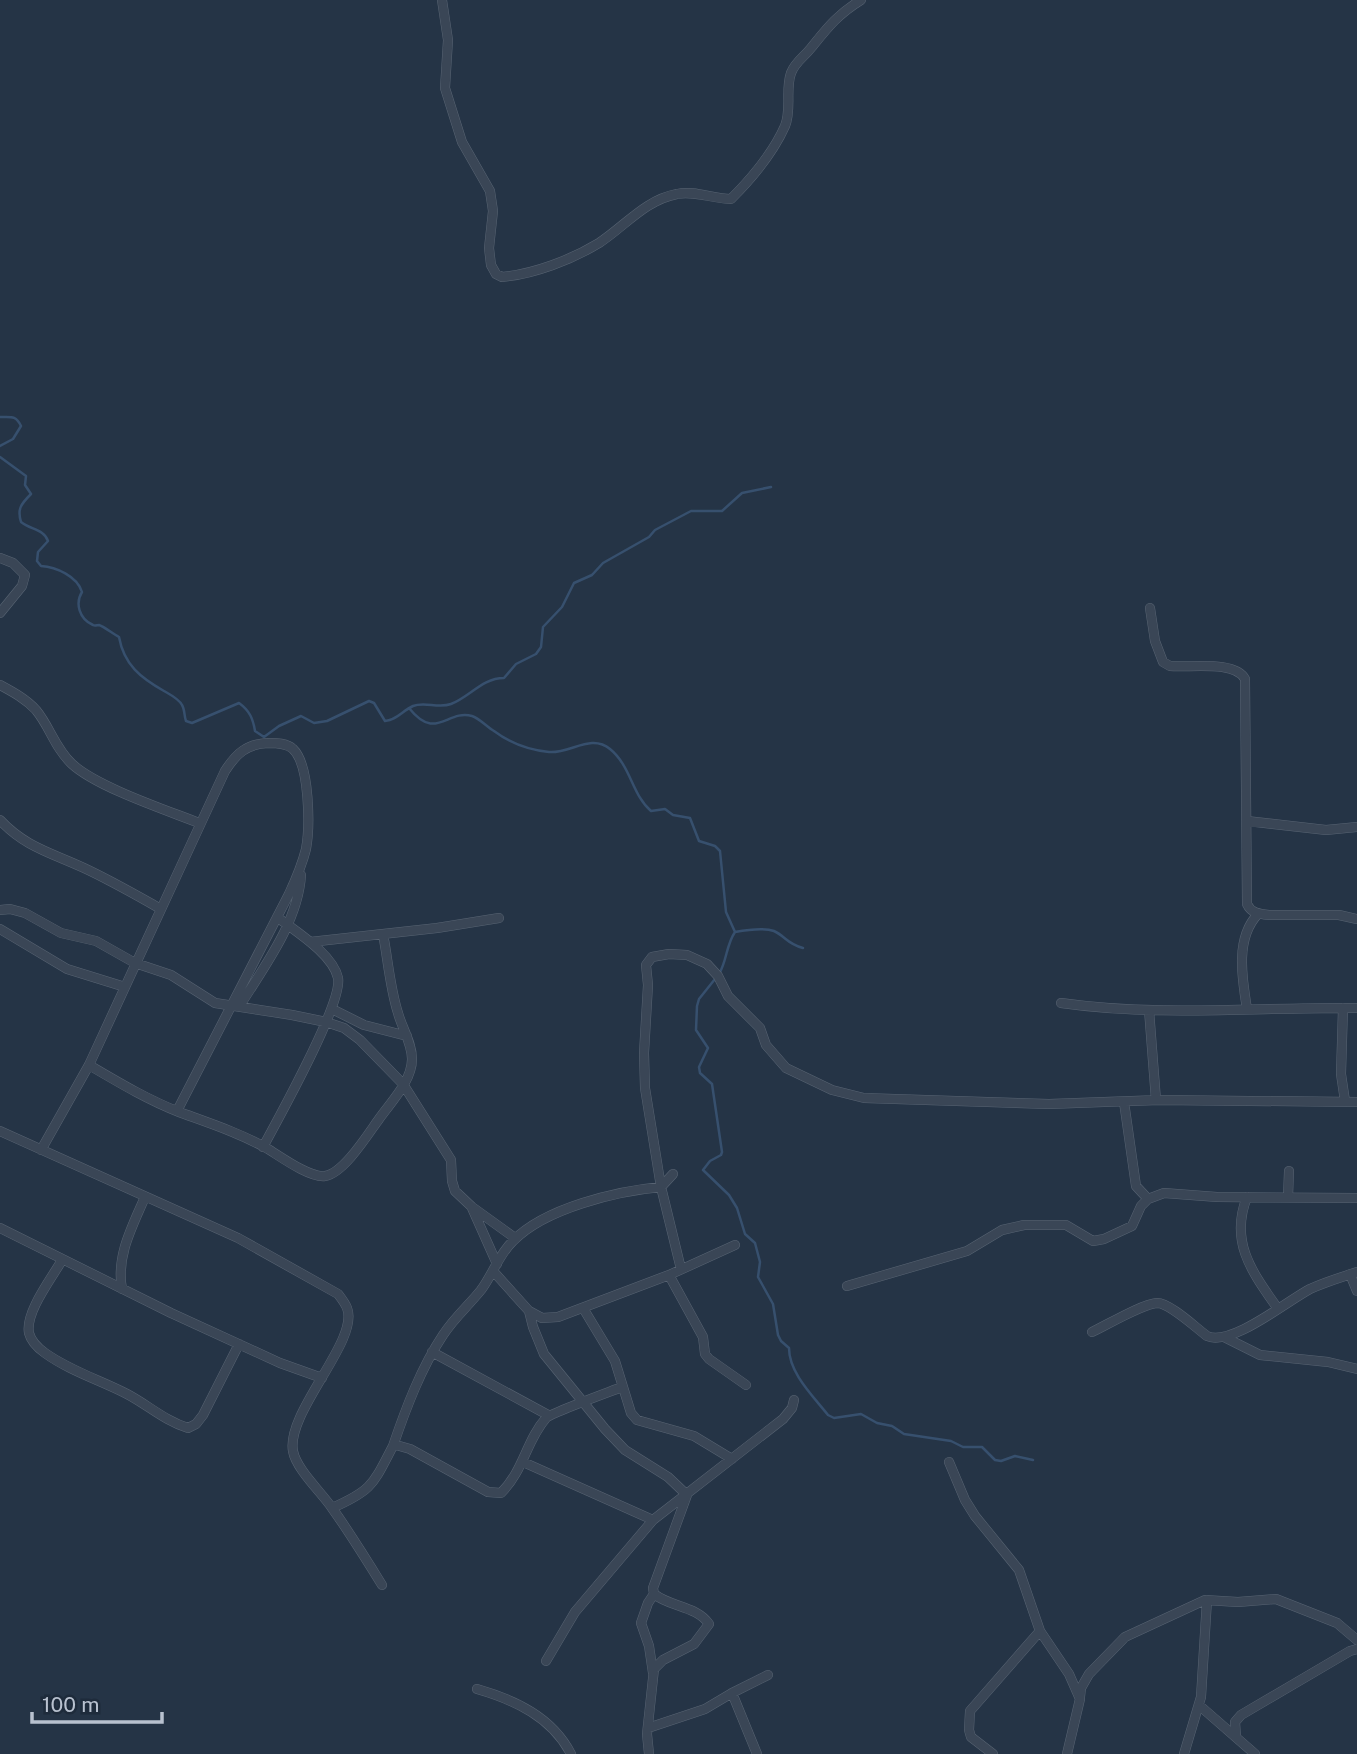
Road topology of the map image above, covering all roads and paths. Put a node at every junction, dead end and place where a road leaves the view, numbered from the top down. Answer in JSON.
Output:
{"nodes":[{"id":1,"x":442,"y":0,"type":"edge"},
{"id":2,"x":861,"y":0,"type":"edge"},
{"id":3,"x":0,"y":558,"type":"edge"},
{"id":4,"x":1150,"y":608,"type":"dead end"},
{"id":5,"x":0,"y":613,"type":"edge"},
{"id":6,"x":0,"y":685,"type":"edge"},
{"id":7,"x":0,"y":820,"type":"edge"},
{"id":8,"x":1247,"y":821,"type":"junction"},
{"id":9,"x":199,"y":823,"type":"junction"},
{"id":10,"x":1357,"y":827,"type":"edge"},
{"id":11,"x":301,"y":866,"type":"junction"},
{"id":12,"x":161,"y":909,"type":"junction"},
{"id":13,"x":0,"y":910,"type":"edge"},
{"id":14,"x":1258,"y":914,"type":"junction"},
{"id":15,"x":277,"y":918,"type":"junction"},
{"id":16,"x":499,"y":918,"type":"dead end"},
{"id":17,"x":1357,"y":919,"type":"edge"},
{"id":18,"x":286,"y":925,"type":"junction"},
{"id":19,"x":0,"y":929,"type":"edge"},
{"id":20,"x":383,"y":934,"type":"junction"},
{"id":21,"x":310,"y":942,"type":"junction"},
{"id":22,"x":135,"y":963,"type":"junction"},
{"id":23,"x":125,"y":986,"type":"junction"},
{"id":24,"x":1061,"y":1003,"type":"dead end"},
{"id":25,"x":235,"y":1007,"type":"junction"},
{"id":26,"x":1343,"y":1008,"type":"junction"},
{"id":27,"x":1357,"y":1008,"type":"edge"},
{"id":28,"x":332,"y":1009,"type":"junction"},
{"id":29,"x":1247,"y":1009,"type":"junction"},
{"id":30,"x":1149,"y":1010,"type":"junction"},
{"id":31,"x":326,"y":1022,"type":"junction"},
{"id":32,"x":407,"y":1037,"type":"junction"},
{"id":33,"x":89,"y":1065,"type":"junction"},
{"id":34,"x":403,"y":1084,"type":"junction"},
{"id":35,"x":1156,"y":1100,"type":"junction"},
{"id":36,"x":1345,"y":1101,"type":"junction"},
{"id":37,"x":1124,"y":1102,"type":"junction"},
{"id":38,"x":1357,"y":1102,"type":"edge"},
{"id":39,"x":177,"y":1111,"type":"junction"},
{"id":40,"x":0,"y":1131,"type":"edge"},
{"id":41,"x":263,"y":1147,"type":"junction"},
{"id":42,"x":41,"y":1150,"type":"junction"},
{"id":43,"x":1289,"y":1171,"type":"dead end"},
{"id":44,"x":673,"y":1174,"type":"dead end"},
{"id":45,"x":662,"y":1187,"type":"junction"},
{"id":46,"x":145,"y":1197,"type":"junction"},
{"id":47,"x":1247,"y":1197,"type":"junction"},
{"id":48,"x":1288,"y":1197,"type":"junction"},
{"id":49,"x":1357,"y":1198,"type":"edge"},
{"id":50,"x":1148,"y":1199,"type":"junction"},
{"id":51,"x":472,"y":1208,"type":"junction"},
{"id":52,"x":0,"y":1228,"type":"edge"},
{"id":53,"x":515,"y":1238,"type":"junction"},
{"id":54,"x":735,"y":1245,"type":"dead end"},
{"id":55,"x":62,"y":1260,"type":"junction"},
{"id":56,"x":495,"y":1268,"type":"junction"},
{"id":57,"x":681,"y":1269,"type":"junction"},
{"id":58,"x":1354,"y":1273,"type":"edge"},
{"id":59,"x":669,"y":1275,"type":"junction"},
{"id":60,"x":847,"y":1286,"type":"dead end"},
{"id":61,"x":122,"y":1289,"type":"junction"},
{"id":62,"x":1357,"y":1291,"type":"edge"},
{"id":63,"x":583,"y":1308,"type":"junction"},
{"id":64,"x":1278,"y":1309,"type":"junction"},
{"id":65,"x":529,"y":1311,"type":"junction"},
{"id":66,"x":1092,"y":1332,"type":"dead end"},
{"id":67,"x":1224,"y":1337,"type":"junction"},
{"id":68,"x":239,"y":1344,"type":"junction"},
{"id":69,"x":432,"y":1352,"type":"junction"},
{"id":70,"x":1357,"y":1369,"type":"edge"},
{"id":71,"x":322,"y":1378,"type":"junction"},
{"id":72,"x":746,"y":1385,"type":"dead end"},
{"id":73,"x":622,"y":1387,"type":"junction"},
{"id":74,"x":793,"y":1400,"type":"dead end"},
{"id":75,"x":583,"y":1403,"type":"junction"},
{"id":76,"x":548,"y":1415,"type":"junction"},
{"id":77,"x":393,"y":1446,"type":"junction"},
{"id":78,"x":732,"y":1459,"type":"junction"},
{"id":79,"x":523,"y":1462,"type":"junction"},
{"id":80,"x":949,"y":1462,"type":"dead end"},
{"id":81,"x":687,"y":1496,"type":"junction"},
{"id":82,"x":332,"y":1508,"type":"junction"},
{"id":83,"x":653,"y":1520,"type":"junction"},
{"id":84,"x":382,"y":1585,"type":"dead end"},
{"id":85,"x":654,"y":1594,"type":"junction"},
{"id":86,"x":1207,"y":1600,"type":"junction"},
{"id":87,"x":1040,"y":1631,"type":"junction"},
{"id":88,"x":1357,"y":1640,"type":"edge"},
{"id":89,"x":1357,"y":1649,"type":"edge"},
{"id":90,"x":546,"y":1661,"type":"dead end"},
{"id":91,"x":653,"y":1673,"type":"junction"},
{"id":92,"x":768,"y":1675,"type":"dead end"},
{"id":93,"x":477,"y":1689,"type":"dead end"},
{"id":94,"x":732,"y":1693,"type":"junction"},
{"id":95,"x":1080,"y":1699,"type":"junction"},
{"id":96,"x":1199,"y":1706,"type":"junction"},
{"id":97,"x":648,"y":1728,"type":"junction"},
{"id":98,"x":1236,"y":1737,"type":"junction"},
{"id":99,"x":571,"y":1754,"type":"edge"},
{"id":100,"x":649,"y":1754,"type":"edge"},
{"id":101,"x":757,"y":1754,"type":"edge"},
{"id":102,"x":993,"y":1754,"type":"edge"},
{"id":103,"x":1067,"y":1754,"type":"edge"},
{"id":104,"x":1185,"y":1754,"type":"edge"},
{"id":105,"x":1255,"y":1754,"type":"edge"}],
"edges":[{"from":1,"to":2,"type":"street"},
{"from":3,"to":5,"type":"street"},
{"from":4,"to":8,"type":"street"},
{"from":6,"to":9,"type":"street"},
{"from":7,"to":12,"type":"street"},
{"from":8,"to":10,"type":"street"},
{"from":8,"to":14,"type":"street"},
{"from":9,"to":11,"type":"street"},
{"from":9,"to":12,"type":"street"},
{"from":11,"to":15,"type":"street"},
{"from":11,"to":18,"type":"street"},
{"from":12,"to":22,"type":"street"},
{"from":13,"to":22,"type":"street"},
{"from":14,"to":17,"type":"street"},
{"from":14,"to":29,"type":"street"},
{"from":15,"to":18,"type":"street"},
{"from":15,"to":25,"type":"street"},
{"from":16,"to":20,"type":"street"},
{"from":18,"to":21,"type":"street"},
{"from":18,"to":25,"type":"street"},
{"from":19,"to":23,"type":"street"},
{"from":20,"to":21,"type":"street"},
{"from":20,"to":32,"type":"street"},
{"from":21,"to":28,"type":"street"},
{"from":22,"to":23,"type":"street"},
{"from":22,"to":25,"type":"street"},
{"from":23,"to":33,"type":"street"},
{"from":24,"to":30,"type":"street"},
{"from":25,"to":31,"type":"street"},
{"from":25,"to":39,"type":"street"},
{"from":26,"to":27,"type":"street"},
{"from":26,"to":29,"type":"street"},
{"from":26,"to":36,"type":"street"},
{"from":28,"to":31,"type":"street"},
{"from":28,"to":32,"type":"street"},
{"from":29,"to":30,"type":"street"},
{"from":30,"to":35,"type":"street"},
{"from":31,"to":34,"type":"street"},
{"from":31,"to":41,"type":"street"},
{"from":32,"to":34,"type":"street"},
{"from":33,"to":39,"type":"street"},
{"from":33,"to":42,"type":"street"},
{"from":34,"to":41,"type":"street"},
{"from":34,"to":51,"type":"street"},
{"from":35,"to":36,"type":"street"},
{"from":35,"to":37,"type":"street"},
{"from":36,"to":38,"type":"street"},
{"from":37,"to":45,"type":"street"},
{"from":37,"to":50,"type":"street"},
{"from":39,"to":41,"type":"street"},
{"from":40,"to":42,"type":"street"},
{"from":42,"to":46,"type":"street"},
{"from":43,"to":48,"type":"street"},
{"from":44,"to":45,"type":"street"},
{"from":45,"to":53,"type":"street"},
{"from":45,"to":57,"type":"street"},
{"from":46,"to":61,"type":"street"},
{"from":46,"to":71,"type":"street"},
{"from":47,"to":48,"type":"street"},
{"from":47,"to":50,"type":"street"},
{"from":47,"to":64,"type":"street"},
{"from":48,"to":49,"type":"street"},
{"from":50,"to":60,"type":"street"},
{"from":51,"to":53,"type":"street"},
{"from":51,"to":56,"type":"street"},
{"from":52,"to":55,"type":"street"},
{"from":53,"to":56,"type":"street"},
{"from":54,"to":57,"type":"street"},
{"from":55,"to":61,"type":"street"},
{"from":55,"to":68,"type":"street"},
{"from":56,"to":65,"type":"street"},
{"from":56,"to":69,"type":"street"},
{"from":57,"to":59,"type":"street"},
{"from":58,"to":62,"type":"street"},
{"from":58,"to":64,"type":"street"},
{"from":59,"to":63,"type":"street"},
{"from":59,"to":72,"type":"street"},
{"from":61,"to":68,"type":"street"},
{"from":63,"to":65,"type":"street"},
{"from":63,"to":73,"type":"street"},
{"from":64,"to":67,"type":"street"},
{"from":65,"to":75,"type":"street"},
{"from":66,"to":67,"type":"street"},
{"from":67,"to":70,"type":"street"},
{"from":68,"to":71,"type":"street"},
{"from":69,"to":76,"type":"street"},
{"from":69,"to":77,"type":"street"},
{"from":71,"to":82,"type":"street"},
{"from":73,"to":75,"type":"street"},
{"from":73,"to":78,"type":"street"},
{"from":74,"to":78,"type":"street"},
{"from":75,"to":76,"type":"street"},
{"from":75,"to":81,"type":"street"},
{"from":76,"to":79,"type":"street"},
{"from":77,"to":79,"type":"street"},
{"from":77,"to":82,"type":"street"},
{"from":78,"to":81,"type":"street"},
{"from":79,"to":83,"type":"street"},
{"from":80,"to":87,"type":"street"},
{"from":81,"to":83,"type":"street"},
{"from":81,"to":85,"type":"street"},
{"from":82,"to":84,"type":"street"},
{"from":83,"to":90,"type":"street"},
{"from":85,"to":91,"type":"street"},
{"from":85,"to":91,"type":"street"},
{"from":86,"to":88,"type":"street"},
{"from":86,"to":95,"type":"street"},
{"from":86,"to":96,"type":"street"},
{"from":87,"to":95,"type":"street"},
{"from":87,"to":102,"type":"street"},
{"from":89,"to":98,"type":"street"},
{"from":91,"to":97,"type":"street"},
{"from":92,"to":94,"type":"street"},
{"from":93,"to":99,"type":"street"},
{"from":94,"to":97,"type":"street"},
{"from":94,"to":101,"type":"street"},
{"from":95,"to":103,"type":"street"},
{"from":96,"to":98,"type":"street"},
{"from":96,"to":104,"type":"street"},
{"from":97,"to":100,"type":"street"},
{"from":98,"to":105,"type":"street"}]}
